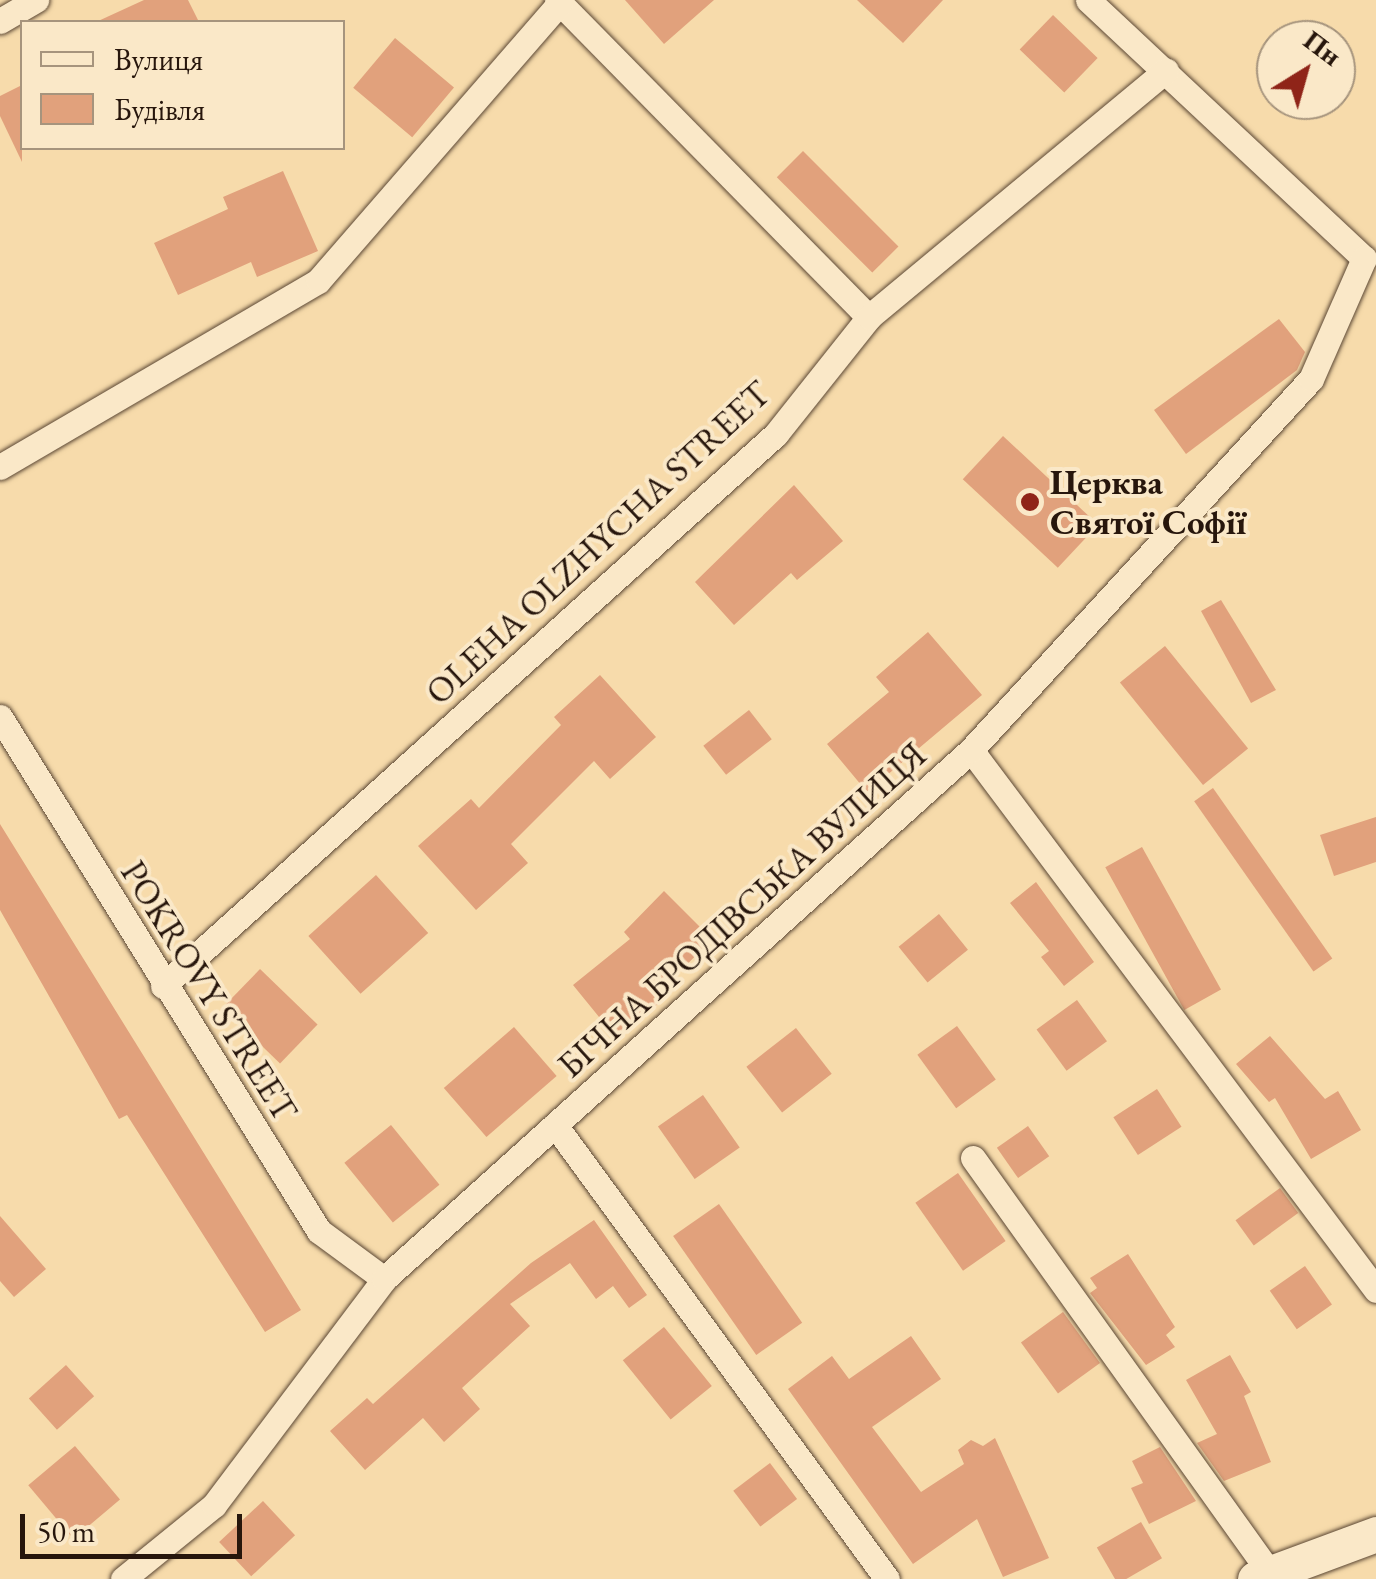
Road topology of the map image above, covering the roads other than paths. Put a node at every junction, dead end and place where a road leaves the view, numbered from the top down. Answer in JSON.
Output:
{"nodes":[{"id":1,"x":36,"y":0,"type":"edge"},
{"id":2,"x":1088,"y":0,"type":"edge"},
{"id":3,"x":559,"y":2,"type":"edge"},
{"id":4,"x":2,"y":14,"type":"edge"},
{"id":5,"x":1166,"y":70,"type":"junction"},
{"id":6,"x":1370,"y":259,"type":"edge"},
{"id":7,"x":869,"y":317,"type":"junction"},
{"id":8,"x":0,"y":466,"type":"edge"},
{"id":9,"x":0,"y":717,"type":"edge"},
{"id":10,"x":971,"y":750,"type":"junction"},
{"id":11,"x":163,"y":986,"type":"junction"},
{"id":12,"x":555,"y":1125,"type":"junction"},
{"id":13,"x":974,"y":1158,"type":"dead end"},
{"id":14,"x":384,"y":1279,"type":"junction"},
{"id":15,"x":1376,"y":1290,"type":"edge"},
{"id":16,"x":1376,"y":1534,"type":"edge"},
{"id":17,"x":1263,"y":1576,"type":"edge"},
{"id":18,"x":123,"y":1579,"type":"edge"},
{"id":19,"x":887,"y":1579,"type":"edge"}],
"edges":[{"from":1,"to":4,"type":"street"},
{"from":2,"to":5,"type":"street"},
{"from":3,"to":7,"type":"street"},
{"from":3,"to":8,"type":"street"},
{"from":5,"to":6,"type":"street"},
{"from":5,"to":7,"type":"street","name":"OLEHA OLZHYCHA STREET"},
{"from":6,"to":10,"type":"street","name":"БІЧНА БРОДІВСЬКА ВУЛИЦЯ"},
{"from":7,"to":11,"type":"street","name":"OLEHA OLZHYCHA STREET"},
{"from":9,"to":11,"type":"street","name":"POKROVY STREET"},
{"from":10,"to":12,"type":"street","name":"БІЧНА БРОДІВСЬКА ВУЛИЦЯ"},
{"from":10,"to":15,"type":"street"},
{"from":11,"to":14,"type":"street","name":"POKROVY STREET"},
{"from":12,"to":14,"type":"street","name":"БІЧНА БРОДІВСЬКА ВУЛИЦЯ"},
{"from":12,"to":19,"type":"street"},
{"from":13,"to":17,"type":"street"},
{"from":14,"to":18,"type":"street","name":"БІЧНА БРОДІВСЬКА ВУЛИЦЯ"},
{"from":16,"to":17,"type":"street"}]}
